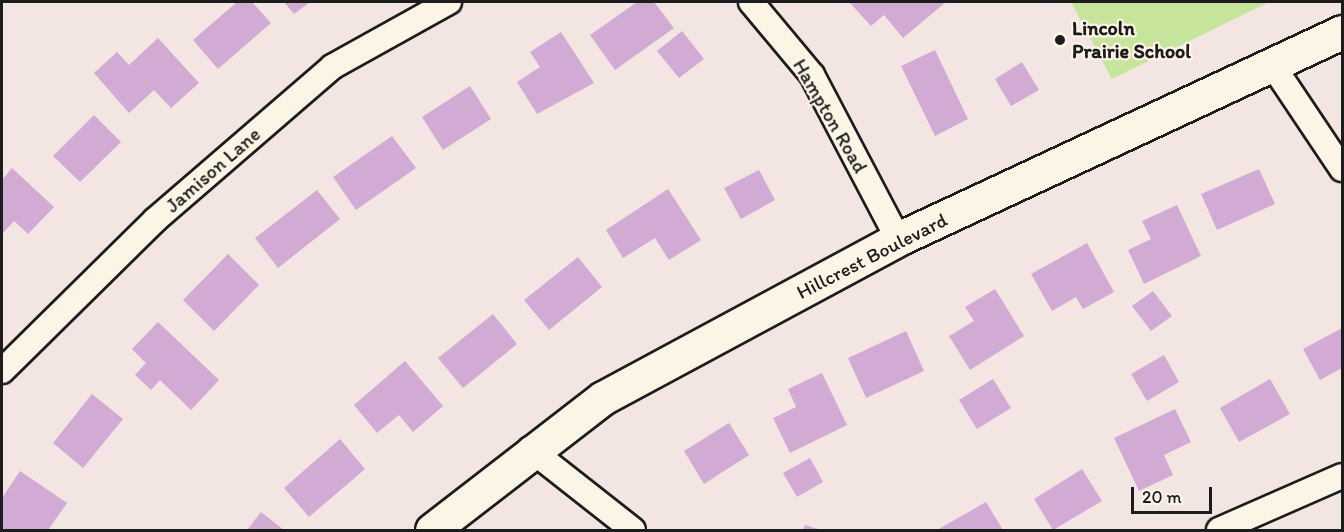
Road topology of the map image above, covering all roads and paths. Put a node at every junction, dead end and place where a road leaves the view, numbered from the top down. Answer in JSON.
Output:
{"nodes":[{"id":1,"x":449,"y":2,"type":"edge"},
{"id":2,"x":751,"y":2,"type":"edge"},
{"id":3,"x":1342,"y":32,"type":"edge"},
{"id":4,"x":1273,"y":66,"type":"junction"},
{"id":5,"x":1342,"y":169,"type":"edge"},
{"id":6,"x":898,"y":239,"type":"junction"},
{"id":7,"x":2,"y":370,"type":"edge"},
{"id":8,"x":530,"y":449,"type":"junction"},
{"id":9,"x":1342,"y":476,"type":"edge"},
{"id":10,"x":432,"y":531,"type":"edge"},
{"id":11,"x":633,"y":531,"type":"edge"},
{"id":12,"x":1219,"y":531,"type":"edge"}],
"edges":[{"from":1,"to":7,"type":"street","name":"Jamison Lane"},
{"from":2,"to":6,"type":"street","name":"Hampton Road"},
{"from":3,"to":4,"type":"street","name":"Hillcrest Boulevard"},
{"from":4,"to":5,"type":"street"},
{"from":4,"to":6,"type":"street","name":"Hillcrest Boulevard"},
{"from":6,"to":8,"type":"street","name":"Hillcrest Boulevard"},
{"from":8,"to":10,"type":"street","name":"Hillcrest Boulevard"},
{"from":8,"to":11,"type":"street"},
{"from":9,"to":12,"type":"street"}]}
